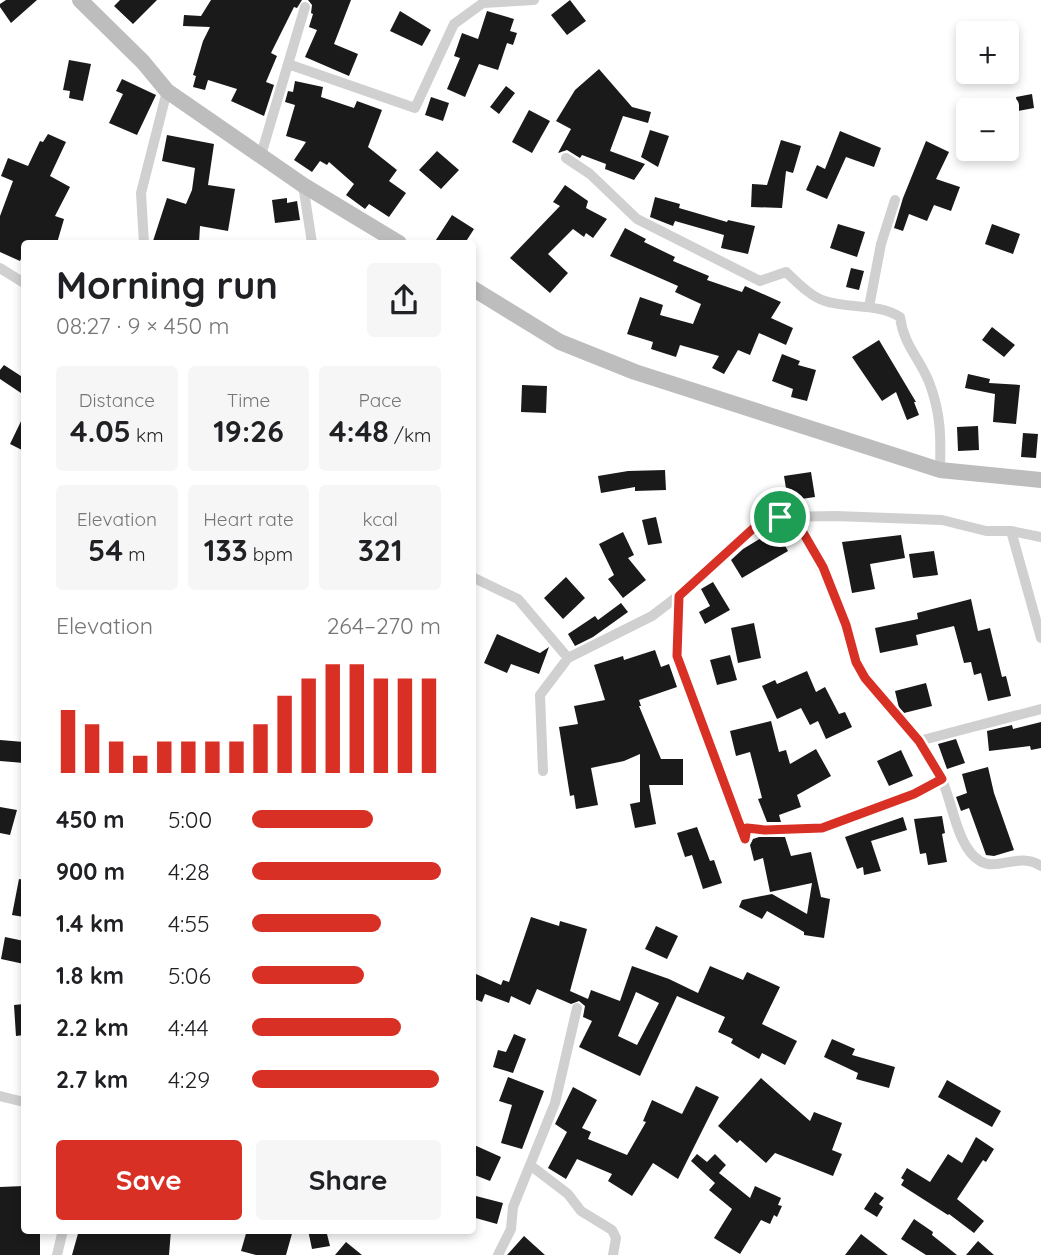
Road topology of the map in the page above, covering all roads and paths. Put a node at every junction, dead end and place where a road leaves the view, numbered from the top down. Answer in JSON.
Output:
{"nodes":[{"id":1,"x":80,"y":0,"type":"edge"},
{"id":2,"x":534,"y":0,"type":"edge"},
{"id":3,"x":305,"y":7,"type":"dead end"},
{"id":4,"x":288,"y":64,"type":"junction"},
{"id":5,"x":167,"y":91,"type":"junction"},
{"id":6,"x":261,"y":155,"type":"junction"},
{"id":7,"x":566,"y":158,"type":"dead end"},
{"id":8,"x":303,"y":185,"type":"junction"},
{"id":9,"x":895,"y":200,"type":"dead end"},
{"id":10,"x":145,"y":240,"type":"edge"},
{"id":11,"x":312,"y":240,"type":"edge"},
{"id":12,"x":394,"y":240,"type":"edge"},
{"id":13,"x":0,"y":268,"type":"edge"},
{"id":14,"x":21,"y":281,"type":"edge"},
{"id":15,"x":476,"y":290,"type":"edge"},
{"id":16,"x":869,"y":307,"type":"junction"},
{"id":17,"x":940,"y":470,"type":"junction"},
{"id":18,"x":1041,"y":480,"type":"edge"},
{"id":19,"x":794,"y":517,"type":"junction"},
{"id":20,"x":1012,"y":531,"type":"junction"},
{"id":21,"x":1041,"y":537,"type":"edge"},
{"id":22,"x":476,"y":579,"type":"edge"},
{"id":23,"x":679,"y":596,"type":"junction"},
{"id":24,"x":1041,"y":638,"type":"edge"},
{"id":25,"x":568,"y":658,"type":"junction"},
{"id":26,"x":1041,"y":709,"type":"edge"},
{"id":27,"x":919,"y":741,"type":"junction"},
{"id":28,"x":544,"y":771,"type":"dead end"},
{"id":29,"x":942,"y":779,"type":"junction"},
{"id":30,"x":1041,"y":866,"type":"edge"},
{"id":31,"x":577,"y":1008,"type":"dead end"},
{"id":32,"x":0,"y":1096,"type":"edge"},
{"id":33,"x":21,"y":1101,"type":"edge"},
{"id":34,"x":530,"y":1166,"type":"junction"},
{"id":35,"x":62,"y":1234,"type":"edge"},
{"id":36,"x":57,"y":1255,"type":"edge"},
{"id":37,"x":498,"y":1255,"type":"edge"},
{"id":38,"x":613,"y":1255,"type":"edge"}],
"edges":[{"from":1,"to":5,"type":"street"},
{"from":2,"to":4,"type":"street"},
{"from":3,"to":4,"type":"street"},
{"from":4,"to":6,"type":"street"},
{"from":5,"to":6,"type":"street"},
{"from":5,"to":10,"type":"street"},
{"from":6,"to":8,"type":"street"},
{"from":7,"to":16,"type":"street"},
{"from":8,"to":11,"type":"street"},
{"from":8,"to":12,"type":"street"},
{"from":9,"to":16,"type":"street"},
{"from":13,"to":14,"type":"street"},
{"from":15,"to":17,"type":"street"},
{"from":16,"to":17,"type":"street"},
{"from":17,"to":18,"type":"street"},
{"from":19,"to":20,"type":"street"},
{"from":19,"to":23,"type":"street"},
{"from":19,"to":27,"type":"street"},
{"from":20,"to":21,"type":"street"},
{"from":20,"to":24,"type":"street"},
{"from":22,"to":25,"type":"street"},
{"from":23,"to":25,"type":"street"},
{"from":23,"to":29,"type":"street"},
{"from":25,"to":28,"type":"street"},
{"from":26,"to":27,"type":"street"},
{"from":27,"to":29,"type":"street"},
{"from":29,"to":30,"type":"street"},
{"from":31,"to":34,"type":"street"},
{"from":32,"to":33,"type":"street"},
{"from":34,"to":37,"type":"street"},
{"from":34,"to":38,"type":"street"},
{"from":35,"to":36,"type":"street"}]}
